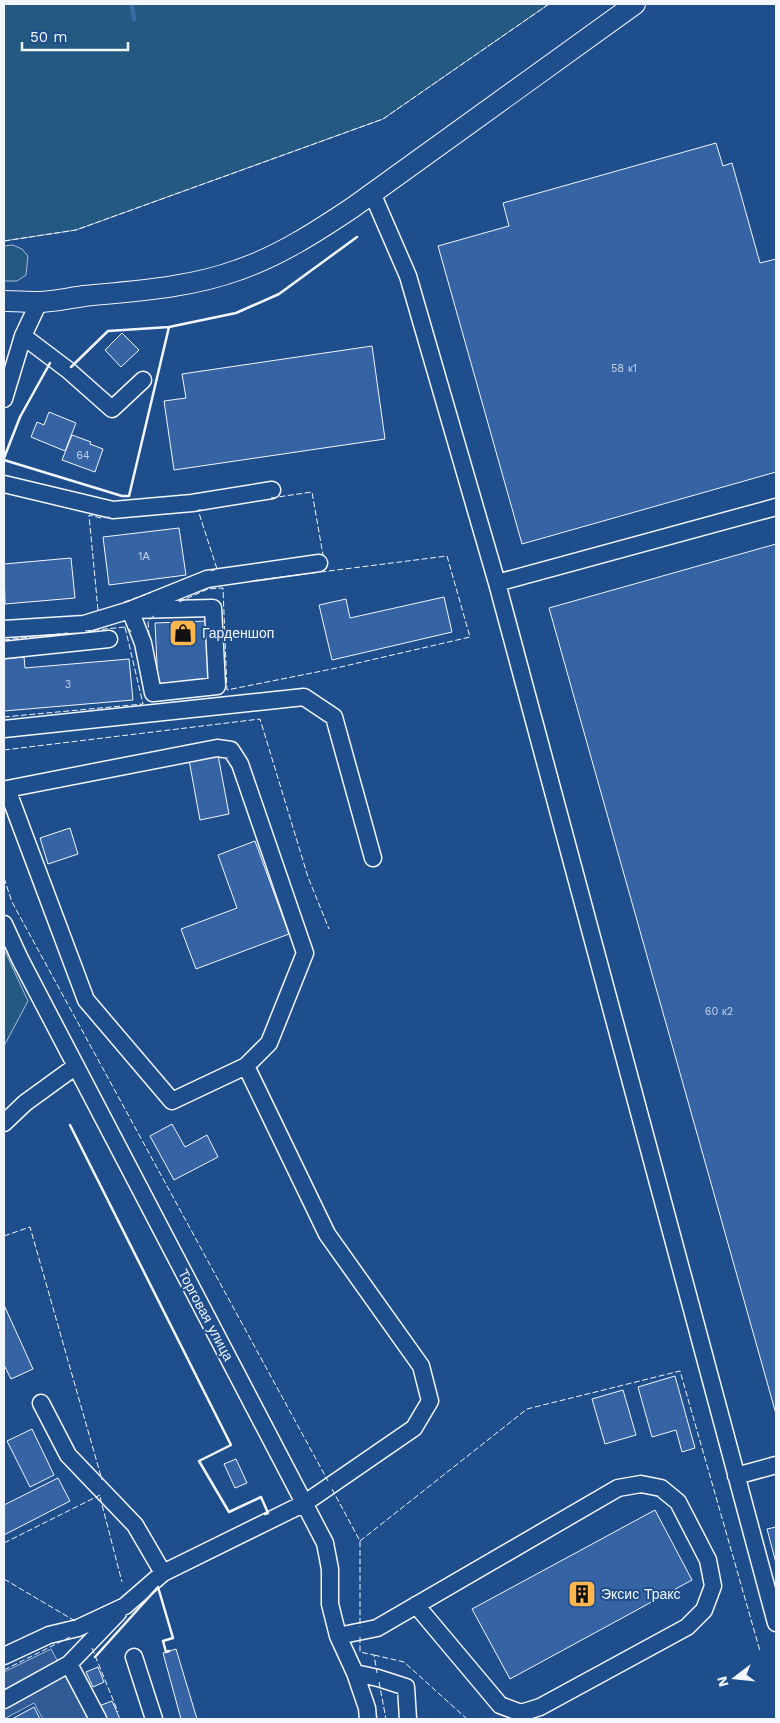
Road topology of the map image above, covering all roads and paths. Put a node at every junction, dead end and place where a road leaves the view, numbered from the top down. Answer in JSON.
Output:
{"nodes":[{"id":1,"x":635,"y":4,"type":"edge"},
{"id":2,"x":372,"y":194,"type":"junction"},
{"id":3,"x":4,"y":301,"type":"edge"},
{"id":4,"x":40,"y":302,"type":"junction"},
{"id":5,"x":23,"y":336,"type":"junction"},
{"id":6,"x":143,"y":380,"type":"dead end"},
{"id":7,"x":4,"y":399,"type":"edge"},
{"id":8,"x":4,"y":484,"type":"edge"},
{"id":9,"x":272,"y":490,"type":"dead end"},
{"id":10,"x":776,"y":507,"type":"edge"},
{"id":11,"x":319,"y":563,"type":"dead end"},
{"id":12,"x":497,"y":582,"type":"junction"},
{"id":13,"x":130,"y":610,"type":"junction"},
{"id":14,"x":4,"y":629,"type":"edge"},
{"id":15,"x":109,"y":639,"type":"dead end"},
{"id":16,"x":4,"y":650,"type":"edge"},
{"id":17,"x":4,"y":729,"type":"edge"},
{"id":18,"x":5,"y":790,"type":"edge"},
{"id":19,"x":373,"y":858,"type":"dead end"},
{"id":20,"x":4,"y":924,"type":"edge"},
{"id":21,"x":76,"y":1066,"type":"junction"},
{"id":22,"x":246,"y":1066,"type":"junction"},
{"id":23,"x":4,"y":1123,"type":"edge"},
{"id":24,"x":41,"y":1403,"type":"dead end"},
{"id":25,"x":776,"y":1465,"type":"edge"},
{"id":26,"x":736,"y":1476,"type":"junction"},
{"id":27,"x":305,"y":1503,"type":"junction"},
{"id":28,"x":163,"y":1573,"type":"junction"},
{"id":29,"x":416,"y":1605,"type":"junction"},
{"id":30,"x":125,"y":1606,"type":"junction"},
{"id":31,"x":776,"y":1623,"type":"edge"},
{"id":32,"x":338,"y":1636,"type":"junction"},
{"id":33,"x":4,"y":1656,"type":"edge"},
{"id":34,"x":134,"y":1658,"type":"dead end"},
{"id":35,"x":69,"y":1664,"type":"junction"},
{"id":36,"x":355,"y":1673,"type":"junction"},
{"id":37,"x":4,"y":1700,"type":"edge"},
{"id":38,"x":98,"y":1719,"type":"edge"},
{"id":39,"x":154,"y":1719,"type":"edge"},
{"id":40,"x":368,"y":1719,"type":"edge"},
{"id":41,"x":408,"y":1719,"type":"edge"}],
"edges":[{"from":1,"to":2,"type":"main road"},
{"from":2,"to":4,"type":"main road"},
{"from":2,"to":12,"type":"street"},
{"from":3,"to":4,"type":"main road"},
{"from":4,"to":5,"type":"street"},
{"from":5,"to":6,"type":"street"},
{"from":5,"to":7,"type":"street"},
{"from":8,"to":9,"type":"street"},
{"from":10,"to":12,"type":"street"},
{"from":11,"to":13,"type":"street"},
{"from":12,"to":26,"type":"street"},
{"from":13,"to":13,"type":"street"},
{"from":13,"to":14,"type":"street"},
{"from":15,"to":16,"type":"street"},
{"from":17,"to":19,"type":"street"},
{"from":18,"to":22,"type":"street"},
{"from":18,"to":22,"type":"street"},
{"from":20,"to":21,"type":"street","name":"Торговая улица"},
{"from":21,"to":23,"type":"street"},
{"from":21,"to":27,"type":"street","name":"Торговая улица"},
{"from":22,"to":27,"type":"street"},
{"from":24,"to":28,"type":"street"},
{"from":25,"to":26,"type":"street"},
{"from":26,"to":31,"type":"street"},
{"from":27,"to":28,"type":"street"},
{"from":27,"to":32,"type":"street","name":"Торговая улица"},
{"from":28,"to":30,"type":"street"},
{"from":29,"to":29,"type":"street"},
{"from":29,"to":32,"type":"street"},
{"from":30,"to":33,"type":"street"},
{"from":30,"to":35,"type":"street"},
{"from":32,"to":36,"type":"street","name":"Торговая улица"},
{"from":34,"to":39,"type":"street"},
{"from":35,"to":37,"type":"street"},
{"from":35,"to":38,"type":"street"},
{"from":36,"to":40,"type":"street","name":"Торговая улица"},
{"from":36,"to":41,"type":"street"}]}
